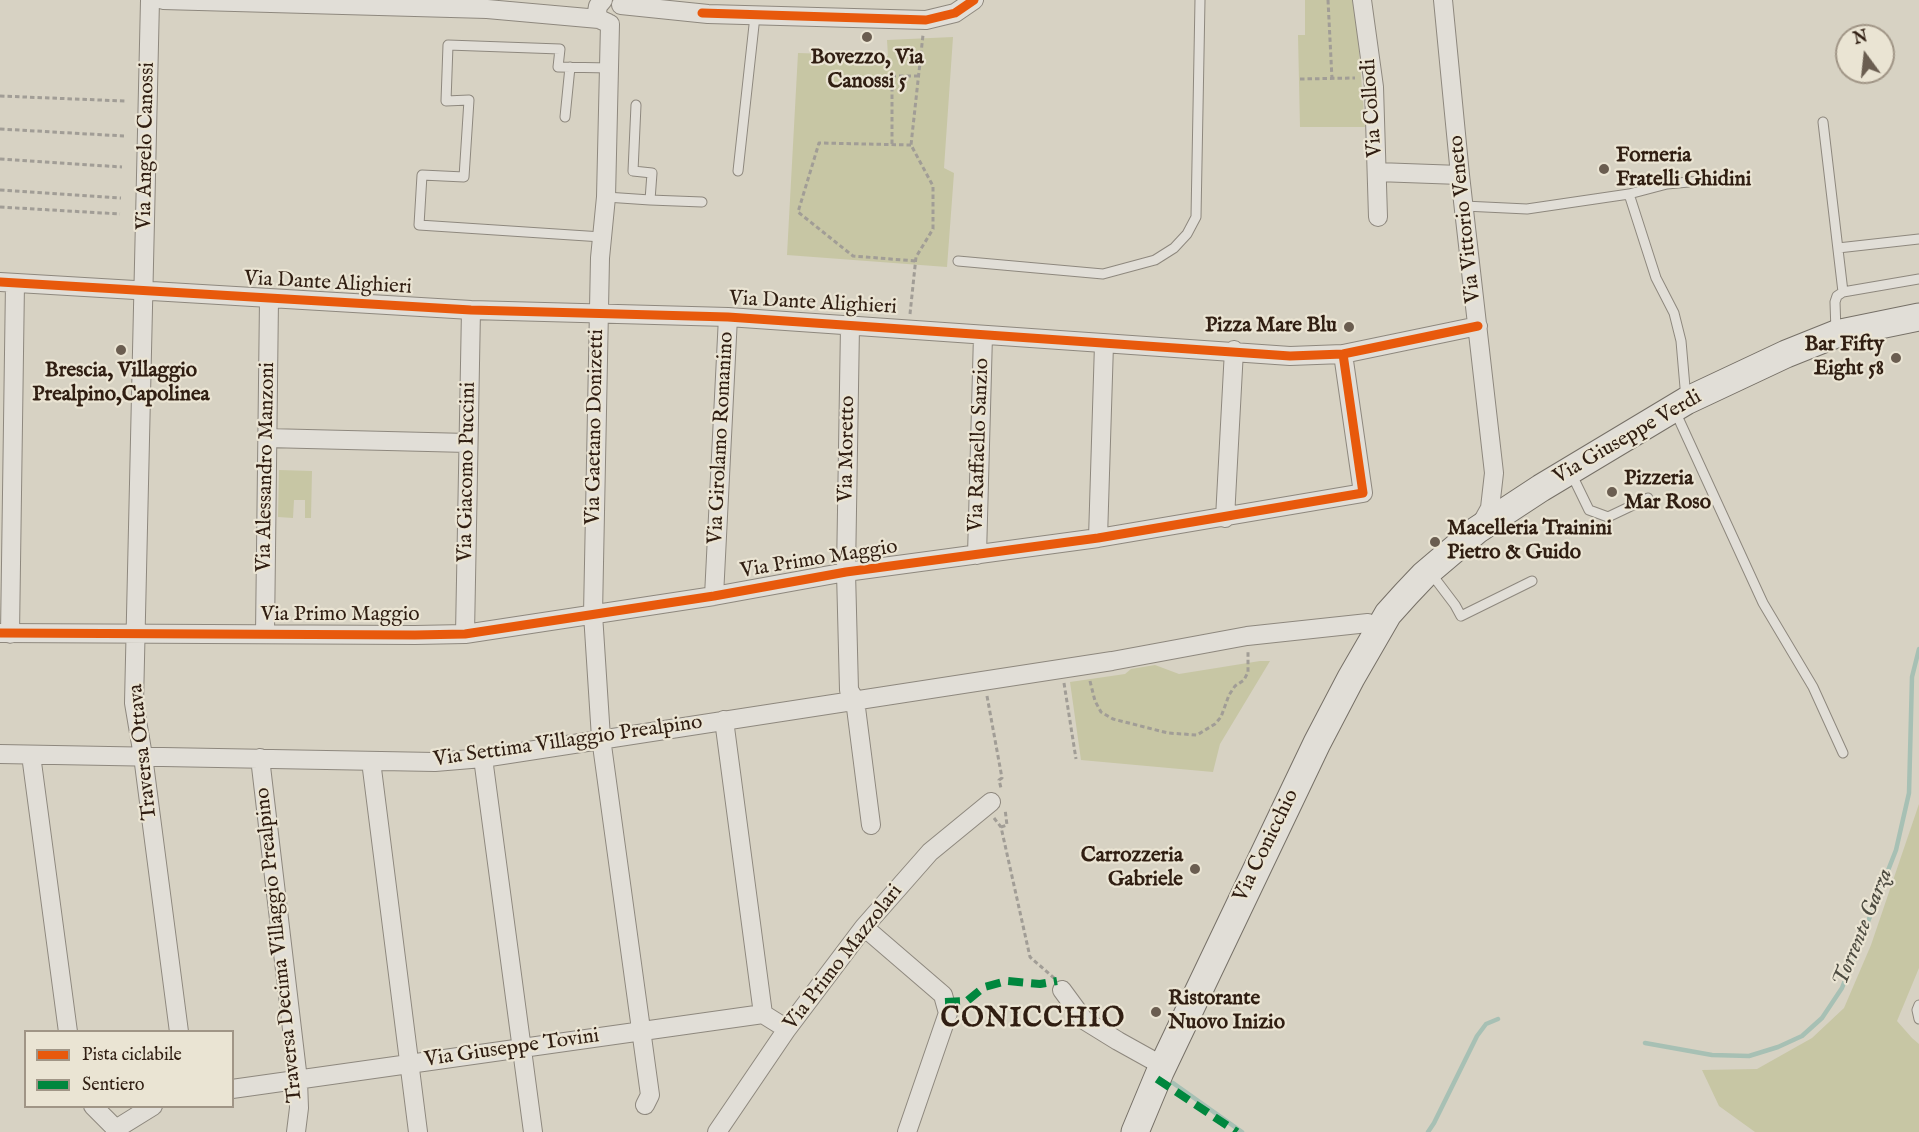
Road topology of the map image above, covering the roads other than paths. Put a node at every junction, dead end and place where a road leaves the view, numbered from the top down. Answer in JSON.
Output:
{"nodes":[{"id":1,"x":150,"y":0,"type":"edge"},
{"id":2,"x":163,"y":0,"type":"edge"},
{"id":3,"x":974,"y":0,"type":"edge"},
{"id":4,"x":1200,"y":0,"type":"edge"},
{"id":5,"x":1362,"y":0,"type":"edge"},
{"id":6,"x":1443,"y":0,"type":"edge"},
{"id":7,"x":610,"y":10,"type":"edge"},
{"id":8,"x":755,"y":16,"type":"junction"},
{"id":9,"x":570,"y":67,"type":"junction"},
{"id":10,"x":610,"y":68,"type":"junction"},
{"id":11,"x":636,"y":105,"type":"dead end"},
{"id":12,"x":565,"y":117,"type":"dead end"},
{"id":13,"x":1823,"y":122,"type":"dead end"},
{"id":14,"x":738,"y":171,"type":"dead end"},
{"id":15,"x":1377,"y":172,"type":"junction"},
{"id":16,"x":1460,"y":175,"type":"junction"},
{"id":17,"x":1722,"y":179,"type":"dead end"},
{"id":18,"x":1629,"y":194,"type":"junction"},
{"id":19,"x":606,"y":197,"type":"junction"},
{"id":20,"x":650,"y":200,"type":"junction"},
{"id":21,"x":702,"y":202,"type":"dead end"},
{"id":22,"x":1464,"y":206,"type":"junction"},
{"id":23,"x":1378,"y":217,"type":"dead end"},
{"id":24,"x":602,"y":237,"type":"junction"},
{"id":25,"x":1919,"y":239,"type":"edge"},
{"id":26,"x":1838,"y":248,"type":"junction"},
{"id":27,"x":958,"y":261,"type":"dead end"},
{"id":28,"x":1919,"y":279,"type":"edge"},
{"id":29,"x":8,"y":283,"type":"edge"},
{"id":30,"x":144,"y":291,"type":"junction"},
{"id":31,"x":1843,"y":292,"type":"junction"},
{"id":32,"x":269,"y":299,"type":"junction"},
{"id":33,"x":471,"y":310,"type":"junction"},
{"id":34,"x":599,"y":314,"type":"junction"},
{"id":35,"x":728,"y":317,"type":"junction"},
{"id":36,"x":1919,"y":317,"type":"edge"},
{"id":37,"x":850,"y":326,"type":"junction"},
{"id":38,"x":1478,"y":326,"type":"junction"},
{"id":39,"x":1836,"y":334,"type":"junction"},
{"id":40,"x":983,"y":335,"type":"junction"},
{"id":41,"x":1104,"y":344,"type":"junction"},
{"id":42,"x":1234,"y":350,"type":"junction"},
{"id":43,"x":1343,"y":354,"type":"junction"},
{"id":44,"x":1680,"y":405,"type":"junction"},
{"id":45,"x":267,"y":438,"type":"junction"},
{"id":46,"x":468,"y":443,"type":"junction"},
{"id":47,"x":1570,"y":471,"type":"junction"},
{"id":48,"x":1494,"y":473,"type":"junction"},
{"id":49,"x":1648,"y":498,"type":"dead end"},
{"id":50,"x":1515,"y":504,"type":"junction"},
{"id":51,"x":1225,"y":518,"type":"junction"},
{"id":52,"x":1477,"y":530,"type":"junction"},
{"id":53,"x":1098,"y":538,"type":"junction"},
{"id":54,"x":977,"y":555,"type":"junction"},
{"id":55,"x":1429,"y":571,"type":"junction"},
{"id":56,"x":846,"y":572,"type":"junction"},
{"id":57,"x":1532,"y":581,"type":"dead end"},
{"id":58,"x":714,"y":596,"type":"junction"},
{"id":59,"x":592,"y":614,"type":"junction"},
{"id":60,"x":1374,"y":627,"type":"junction"},
{"id":61,"x":5,"y":633,"type":"edge"},
{"id":62,"x":137,"y":633,"type":"junction"},
{"id":63,"x":265,"y":634,"type":"junction"},
{"id":64,"x":465,"y":634,"type":"junction"},
{"id":65,"x":855,"y":700,"type":"junction"},
{"id":66,"x":724,"y":720,"type":"junction"},
{"id":67,"x":602,"y":738,"type":"junction"},
{"id":68,"x":1843,"y":753,"type":"dead end"},
{"id":69,"x":0,"y":754,"type":"edge"},
{"id":70,"x":31,"y":755,"type":"junction"},
{"id":71,"x":143,"y":756,"type":"junction"},
{"id":72,"x":260,"y":758,"type":"junction"},
{"id":73,"x":483,"y":758,"type":"junction"},
{"id":74,"x":371,"y":761,"type":"junction"},
{"id":75,"x":998,"y":798,"type":"road end"},
{"id":76,"x":871,"y":825,"type":"dead end"},
{"id":77,"x":864,"y":927,"type":"junction"},
{"id":78,"x":1062,"y":990,"type":"road end"},
{"id":79,"x":1919,"y":1005,"type":"edge"},
{"id":80,"x":763,"y":1014,"type":"junction"},
{"id":81,"x":1919,"y":1019,"type":"edge"},
{"id":82,"x":787,"y":1029,"type":"junction"},
{"id":83,"x":68,"y":1030,"type":"edge"},
{"id":84,"x":179,"y":1030,"type":"edge"},
{"id":85,"x":640,"y":1031,"type":"junction"},
{"id":86,"x":521,"y":1048,"type":"junction"},
{"id":87,"x":409,"y":1063,"type":"junction"},
{"id":88,"x":1163,"y":1066,"type":"junction"},
{"id":89,"x":298,"y":1080,"type":"junction"},
{"id":90,"x":234,"y":1089,"type":"edge"},
{"id":91,"x":645,"y":1105,"type":"dead end"},
{"id":92,"x":94,"y":1108,"type":"edge"},
{"id":93,"x":151,"y":1108,"type":"edge"},
{"id":94,"x":115,"y":1131,"type":"edge"},
{"id":95,"x":296,"y":1132,"type":"edge"},
{"id":96,"x":418,"y":1132,"type":"edge"},
{"id":97,"x":533,"y":1132,"type":"edge"},
{"id":98,"x":717,"y":1132,"type":"edge"},
{"id":99,"x":907,"y":1132,"type":"edge"},
{"id":100,"x":1135,"y":1132,"type":"edge"}],
"edges":[{"from":1,"to":30,"type":"street","name":"Via Angelo Canossi"},
{"from":2,"to":7,"type":"street"},
{"from":3,"to":8,"type":"street"},
{"from":4,"to":27,"type":"lane"},
{"from":5,"to":15,"type":"street","name":"Via Collodi"},
{"from":6,"to":16,"type":"street","name":"Via Vittorio Veneto"},
{"from":7,"to":8,"type":"street"},
{"from":7,"to":10,"type":"street","name":"Via Gaetano Donizetti"},
{"from":8,"to":14,"type":"lane"},
{"from":9,"to":10,"type":"lane"},
{"from":9,"to":12,"type":"lane"},
{"from":9,"to":24,"type":"lane"},
{"from":10,"to":19,"type":"street","name":"Via Gaetano Donizetti"},
{"from":11,"to":20,"type":"lane"},
{"from":13,"to":26,"type":"lane"},
{"from":15,"to":16,"type":"street"},
{"from":15,"to":23,"type":"street","name":"Via Collodi"},
{"from":16,"to":22,"type":"street","name":"Via Vittorio Veneto"},
{"from":17,"to":18,"type":"lane"},
{"from":18,"to":22,"type":"lane"},
{"from":18,"to":44,"type":"lane"},
{"from":19,"to":20,"type":"lane"},
{"from":19,"to":24,"type":"street","name":"Via Gaetano Donizetti"},
{"from":20,"to":21,"type":"lane"},
{"from":22,"to":38,"type":"street","name":"Via Vittorio Veneto"},
{"from":24,"to":34,"type":"street","name":"Via Gaetano Donizetti"},
{"from":25,"to":26,"type":"lane"},
{"from":26,"to":31,"type":"lane"},
{"from":28,"to":31,"type":"lane"},
{"from":29,"to":30,"type":"street","name":"Via Dante Alighieri"},
{"from":29,"to":61,"type":"street"},
{"from":30,"to":32,"type":"street","name":"Via Dante Alighieri"},
{"from":30,"to":62,"type":"street","name":"Traversa Ottava"},
{"from":31,"to":39,"type":"lane"},
{"from":32,"to":33,"type":"street","name":"Via Dante Alighieri"},
{"from":32,"to":45,"type":"street","name":"Via Alessandro Manzoni"},
{"from":33,"to":34,"type":"street","name":"Via Dante Alighieri"},
{"from":33,"to":46,"type":"street","name":"Via Giacomo Puccini"},
{"from":34,"to":35,"type":"street","name":"Via Dante Alighieri"},
{"from":34,"to":59,"type":"street","name":"Via Gaetano Donizetti"},
{"from":35,"to":37,"type":"street","name":"Via Dante Alighieri"},
{"from":35,"to":58,"type":"street","name":"Via Girolamo Romanino"},
{"from":36,"to":39,"type":"main road","name":"Via Giuseppe Verdi"},
{"from":37,"to":40,"type":"street","name":"Via Dante Alighieri"},
{"from":37,"to":56,"type":"street","name":"Via Moretto"},
{"from":38,"to":43,"type":"street","name":"Via Dante Alighieri"},
{"from":38,"to":48,"type":"street","name":"Via Vittorio Veneto"},
{"from":39,"to":44,"type":"main road","name":"Via Giuseppe Verdi"},
{"from":40,"to":41,"type":"street","name":"Via Dante Alighieri"},
{"from":40,"to":54,"type":"street","name":"Via Raffaello Sanzio"},
{"from":41,"to":42,"type":"street","name":"Via Dante Alighieri"},
{"from":41,"to":53,"type":"street"},
{"from":42,"to":43,"type":"street","name":"Via Dante Alighieri"},
{"from":42,"to":51,"type":"street"},
{"from":43,"to":51,"type":"street","name":"Via Primo Maggio"},
{"from":44,"to":47,"type":"main road","name":"Via Giuseppe Verdi"},
{"from":44,"to":68,"type":"lane"},
{"from":45,"to":46,"type":"street"},
{"from":45,"to":63,"type":"street","name":"Via Alessandro Manzoni"},
{"from":46,"to":64,"type":"street","name":"Via Giacomo Puccini"},
{"from":47,"to":49,"type":"lane"},
{"from":47,"to":50,"type":"main road","name":"Via Giuseppe Verdi"},
{"from":48,"to":50,"type":"street","name":"Via Vittorio Veneto"},
{"from":48,"to":52,"type":"street","name":"Via Vittorio Veneto"},
{"from":50,"to":52,"type":"main road","name":"Via Giuseppe Verdi"},
{"from":51,"to":53,"type":"street","name":"Via Primo Maggio"},
{"from":52,"to":55,"type":"main road","name":"Via Giuseppe Verdi"},
{"from":53,"to":54,"type":"street","name":"Via Primo Maggio"},
{"from":54,"to":56,"type":"street","name":"Via Primo Maggio"},
{"from":55,"to":57,"type":"lane"},
{"from":55,"to":60,"type":"main road","name":"Via Giuseppe Verdi"},
{"from":56,"to":58,"type":"street","name":"Via Primo Maggio"},
{"from":56,"to":65,"type":"street","name":"Via Primo Maggio"},
{"from":58,"to":59,"type":"street","name":"Via Primo Maggio"},
{"from":59,"to":64,"type":"street","name":"Via Primo Maggio"},
{"from":59,"to":67,"type":"street","name":"Via Gaetano Donizetti"},
{"from":60,"to":65,"type":"street","name":"Via Settima Villaggio Prealpino"},
{"from":60,"to":88,"type":"main road","name":"Via Conicchio"},
{"from":61,"to":62,"type":"street","name":"Via Primo Maggio"},
{"from":62,"to":63,"type":"street","name":"Via Primo Maggio"},
{"from":62,"to":71,"type":"street","name":"Traversa Ottava"},
{"from":63,"to":64,"type":"street","name":"Via Primo Maggio"},
{"from":65,"to":66,"type":"street","name":"Via Settima Villaggio Prealpino"},
{"from":65,"to":76,"type":"street","name":"Via Primo Maggio"},
{"from":66,"to":67,"type":"street","name":"Via Settima Villaggio Prealpino"},
{"from":66,"to":80,"type":"street"},
{"from":67,"to":73,"type":"street","name":"Via Settima Villaggio Prealpino"},
{"from":67,"to":85,"type":"street","name":"Via Gaetano Donizetti"},
{"from":69,"to":70,"type":"street","name":"Via Settima Villaggio Prealpino"},
{"from":70,"to":71,"type":"street","name":"Via Settima Villaggio Prealpino"},
{"from":70,"to":83,"type":"street"},
{"from":71,"to":72,"type":"street","name":"Via Settima Villaggio Prealpino"},
{"from":71,"to":84,"type":"street","name":"Traversa Ottava"},
{"from":72,"to":74,"type":"street","name":"Via Settima Villaggio Prealpino"},
{"from":72,"to":89,"type":"street","name":"Traversa Decima Villaggio Prealpino"},
{"from":73,"to":74,"type":"street","name":"Via Settima Villaggio Prealpino"},
{"from":73,"to":86,"type":"street"},
{"from":74,"to":87,"type":"street"},
{"from":75,"to":77,"type":"street","name":"Via Primo Mazzolari"},
{"from":77,"to":82,"type":"street","name":"Via Primo Mazzolari"},
{"from":77,"to":99,"type":"street"},
{"from":78,"to":88,"type":"street"},
{"from":79,"to":81,"type":"lane"},
{"from":80,"to":82,"type":"street"},
{"from":80,"to":85,"type":"street","name":"Via Giuseppe Tovini"},
{"from":82,"to":98,"type":"street","name":"Via Primo Mazzolari"},
{"from":85,"to":86,"type":"street","name":"Via Giuseppe Tovini"},
{"from":85,"to":91,"type":"street","name":"Via Gaetano Donizetti"},
{"from":86,"to":87,"type":"street","name":"Via Giuseppe Tovini"},
{"from":86,"to":97,"type":"street"},
{"from":87,"to":89,"type":"street","name":"Via Giuseppe Tovini"},
{"from":87,"to":96,"type":"street"},
{"from":88,"to":100,"type":"main road","name":"Via Conicchio"},
{"from":89,"to":90,"type":"street","name":"Via Giuseppe Tovini"},
{"from":89,"to":95,"type":"street","name":"Traversa Decima Villaggio Prealpino"},
{"from":92,"to":94,"type":"street"},
{"from":93,"to":94,"type":"street"}]}
